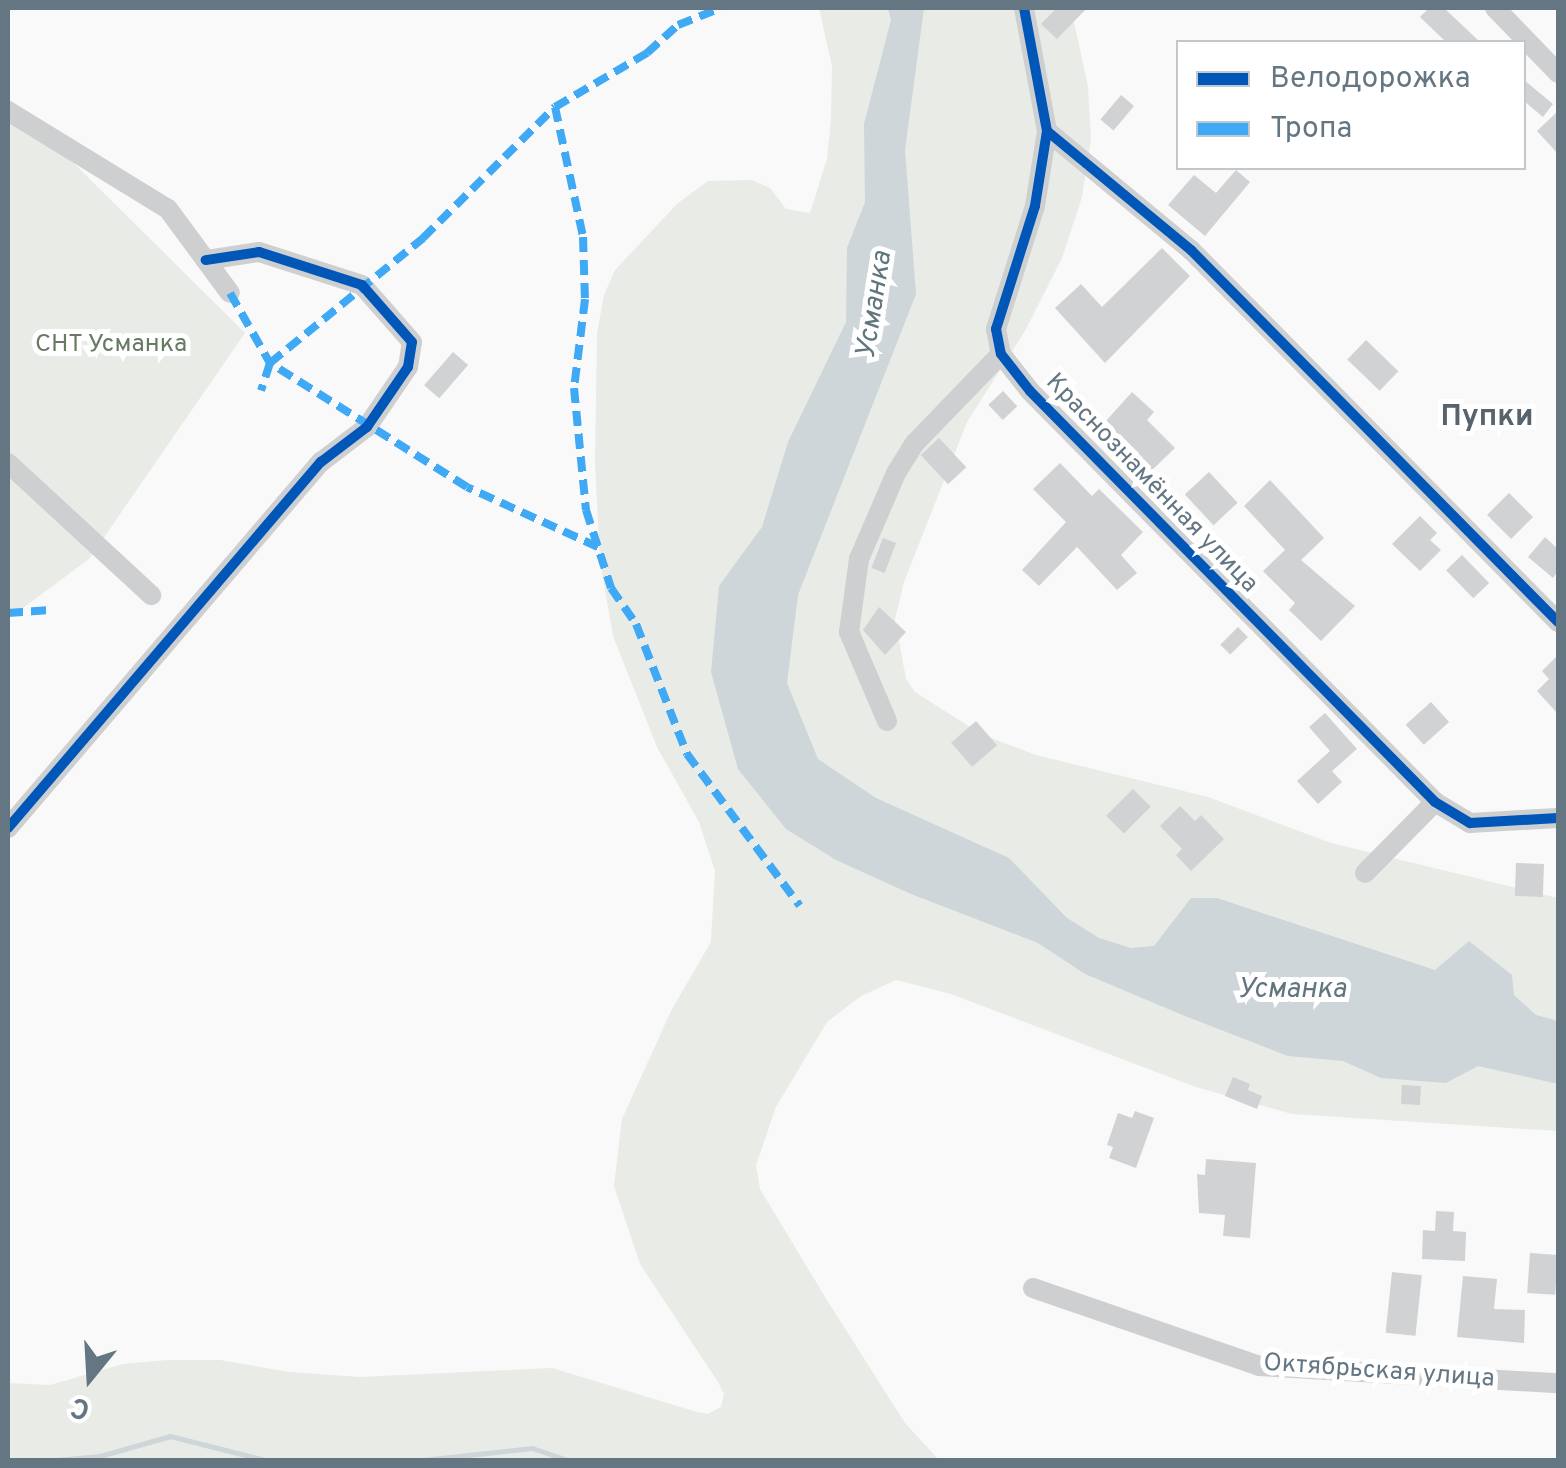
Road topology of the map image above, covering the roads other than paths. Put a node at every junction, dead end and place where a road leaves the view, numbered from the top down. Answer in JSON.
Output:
{"nodes":[{"id":1,"x":1024,"y":8,"type":"edge"},
{"id":2,"x":1495,"y":8,"type":"edge"},
{"id":3,"x":1558,"y":72,"type":"edge"},
{"id":4,"x":8,"y":110,"type":"edge"},
{"id":5,"x":1047,"y":131,"type":"junction"},
{"id":6,"x":206,"y":260,"type":"junction"},
{"id":7,"x":230,"y":293,"type":"dead end"},
{"id":8,"x":1001,"y":354,"type":"junction"},
{"id":9,"x":8,"y":463,"type":"edge"},
{"id":10,"x":151,"y":595,"type":"dead end"},
{"id":11,"x":1558,"y":622,"type":"edge"},
{"id":12,"x":887,"y":721,"type":"dead end"},
{"id":13,"x":1436,"y":802,"type":"junction"},
{"id":14,"x":1558,"y":818,"type":"edge"},
{"id":15,"x":8,"y":828,"type":"edge"},
{"id":16,"x":1365,"y":873,"type":"dead end"},
{"id":17,"x":1033,"y":1288,"type":"dead end"},
{"id":18,"x":1558,"y":1384,"type":"edge"}],
"edges":[{"from":1,"to":5,"type":"street"},
{"from":2,"to":3,"type":"street"},
{"from":4,"to":6,"type":"street"},
{"from":5,"to":8,"type":"street"},
{"from":5,"to":11,"type":"street"},
{"from":6,"to":7,"type":"street"},
{"from":6,"to":15,"type":"street"},
{"from":8,"to":12,"type":"street"},
{"from":8,"to":13,"type":"street","name":"Краснознамённая улица"},
{"from":9,"to":10,"type":"street"},
{"from":13,"to":14,"type":"street","name":"Краснознамённая улица"},
{"from":13,"to":16,"type":"street"},
{"from":17,"to":18,"type":"street","name":"Октябрьская улица"}]}
